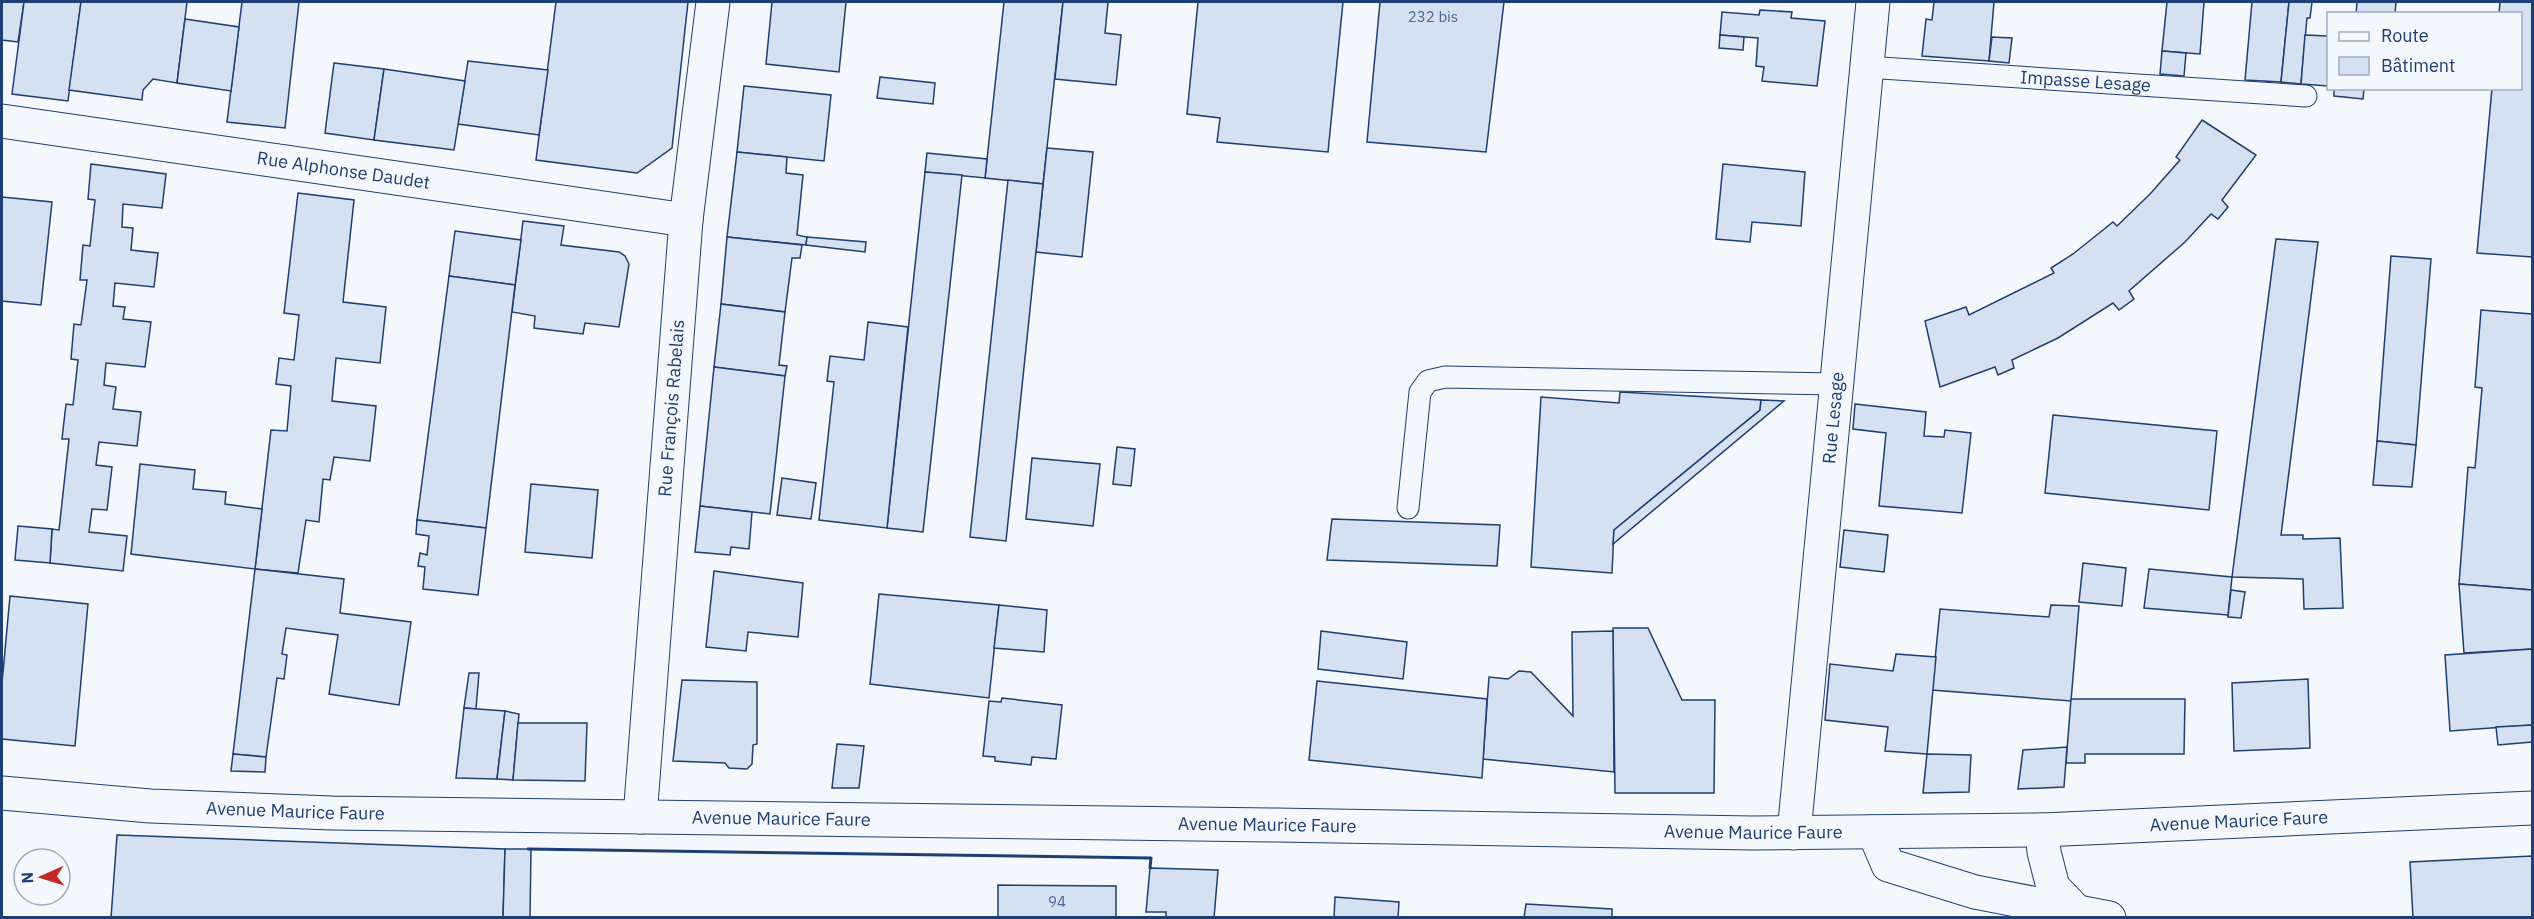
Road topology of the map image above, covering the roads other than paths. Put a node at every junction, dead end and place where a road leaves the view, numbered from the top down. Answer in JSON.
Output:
{"nodes":[{"id":1,"x":713,"y":2,"type":"edge"},
{"id":2,"x":1873,"y":2,"type":"edge"},
{"id":3,"x":1866,"y":68,"type":"junction"},
{"id":4,"x":2306,"y":96,"type":"dead end"},
{"id":5,"x":2,"y":121,"type":"edge"},
{"id":6,"x":686,"y":220,"type":"junction"},
{"id":7,"x":1838,"y":384,"type":"junction"},
{"id":8,"x":1408,"y":508,"type":"dead end"},
{"id":9,"x":2,"y":793,"type":"edge"},
{"id":10,"x":2532,"y":808,"type":"edge"},
{"id":11,"x":640,"y":817,"type":"junction"},
{"id":12,"x":2042,"y":830,"type":"junction"},
{"id":13,"x":1874,"y":832,"type":"junction"},
{"id":14,"x":1794,"y":833,"type":"junction"},
{"id":15,"x":2075,"y":910,"type":"junction"},
{"id":16,"x":2109,"y":918,"type":"edge"}],
"edges":[{"from":1,"to":6,"type":"street","name":"Rue François Rabelais"},
{"from":2,"to":3,"type":"street","name":"Rue Lesage"},
{"from":3,"to":4,"type":"lane","name":"Impasse Lesage"},
{"from":3,"to":7,"type":"street","name":"Rue Lesage"},
{"from":5,"to":6,"type":"street","name":"Rue Alphonse Daudet"},
{"from":6,"to":11,"type":"street","name":"Rue François Rabelais"},
{"from":7,"to":8,"type":"lane"},
{"from":7,"to":14,"type":"street","name":"Rue Lesage"},
{"from":9,"to":11,"type":"street","name":"Avenue Maurice Faure"},
{"from":10,"to":12,"type":"street","name":"Avenue Maurice Faure"},
{"from":11,"to":14,"type":"street","name":"Avenue Maurice Faure"},
{"from":12,"to":13,"type":"street","name":"Avenue Maurice Faure"},
{"from":12,"to":15,"type":"street"},
{"from":13,"to":14,"type":"street","name":"Avenue Maurice Faure"},
{"from":13,"to":15,"type":"street"},
{"from":15,"to":16,"type":"street"}]}
